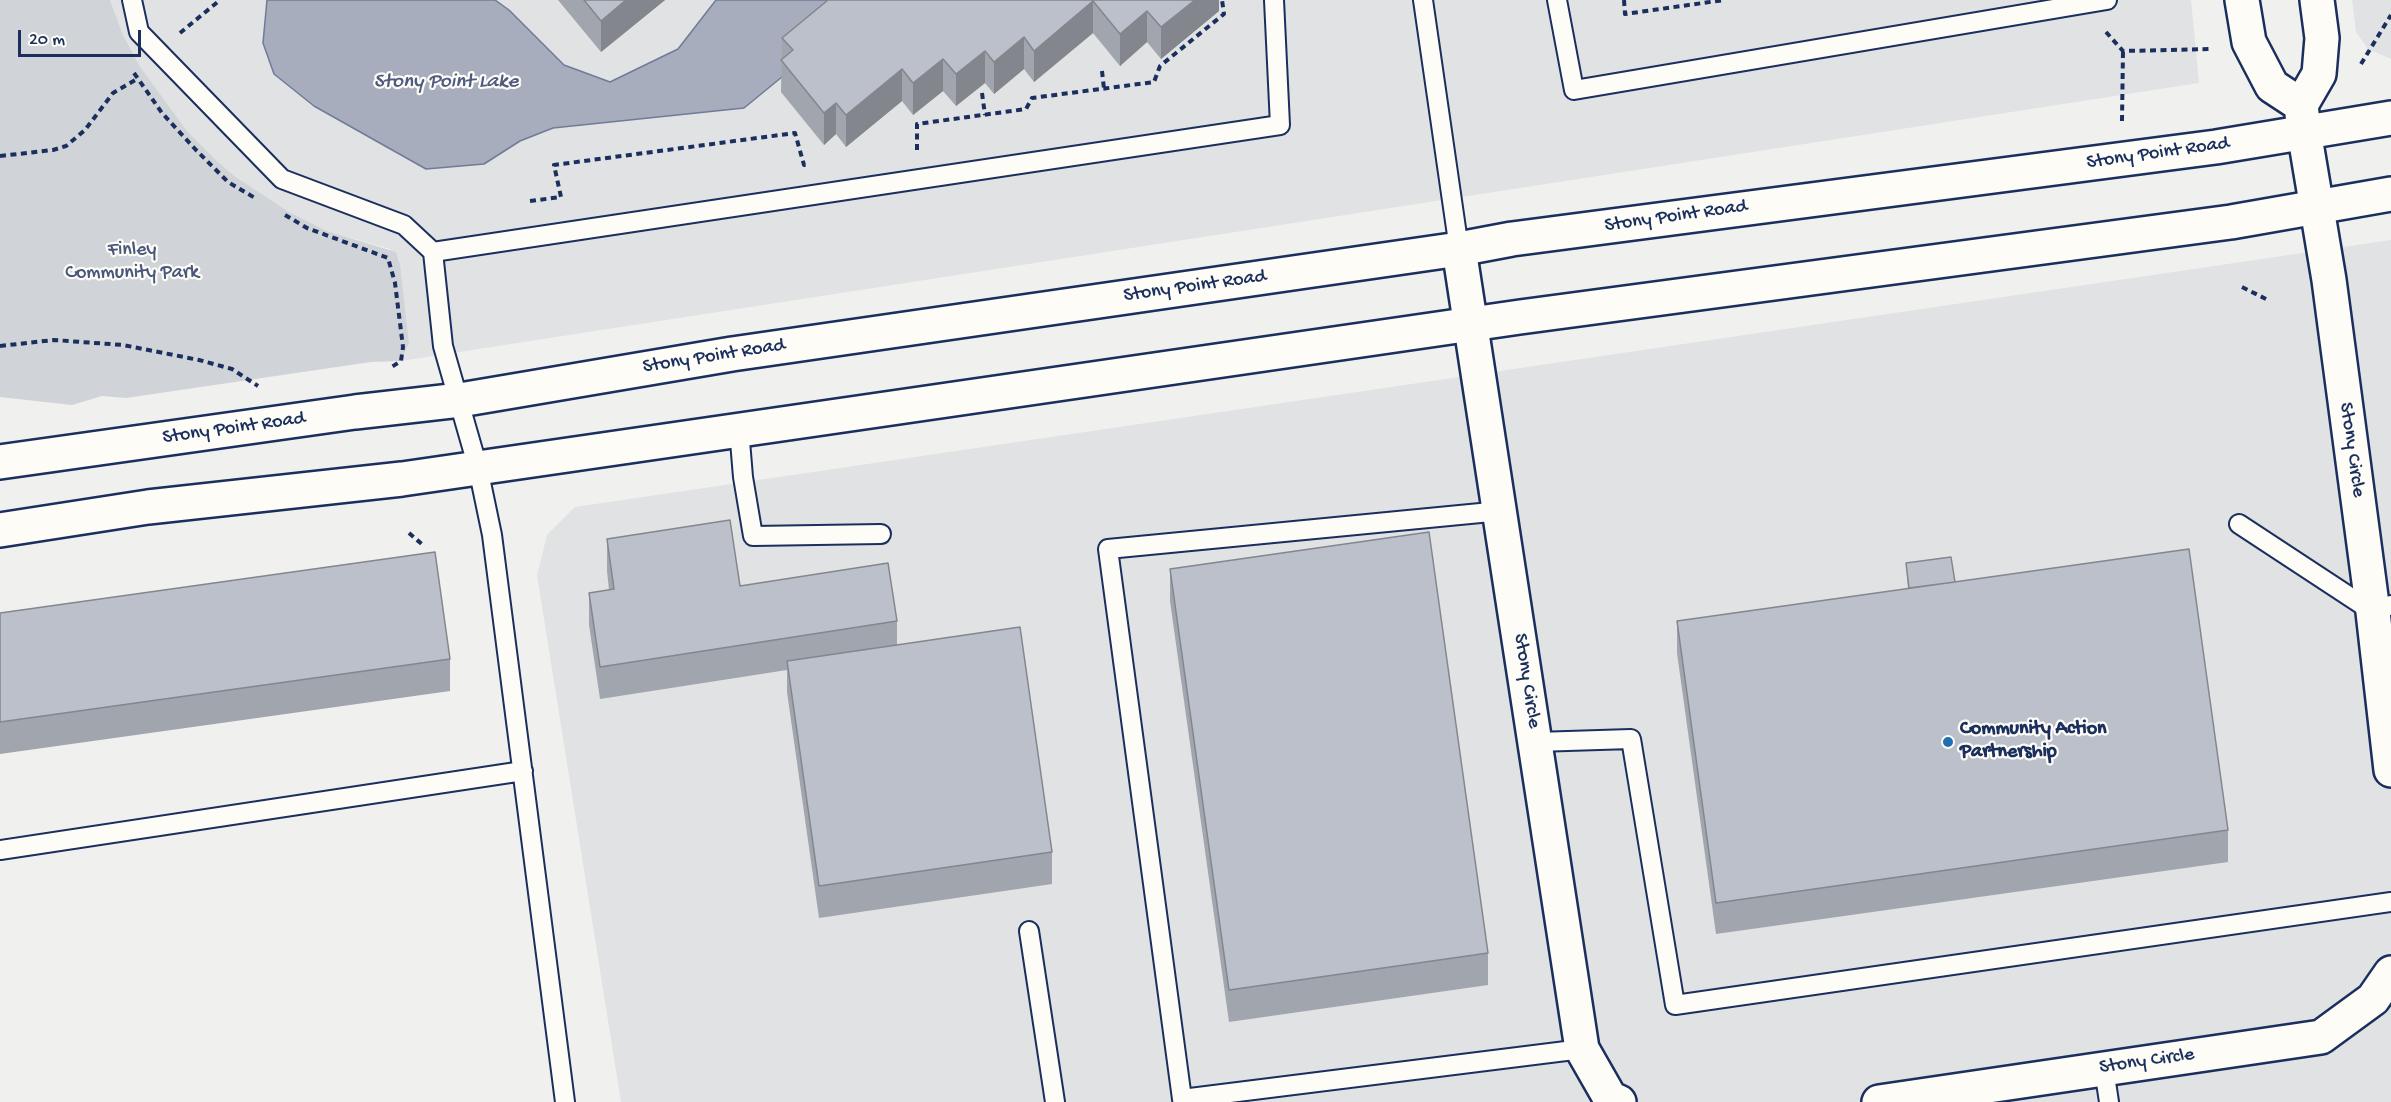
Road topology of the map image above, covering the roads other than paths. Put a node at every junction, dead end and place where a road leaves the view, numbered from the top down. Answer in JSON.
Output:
{"nodes":[{"id":1,"x":132,"y":0,"type":"edge"},
{"id":2,"x":1274,"y":0,"type":"edge"},
{"id":3,"x":1423,"y":0,"type":"edge"},
{"id":4,"x":1557,"y":0,"type":"edge"},
{"id":5,"x":2107,"y":0,"type":"edge"},
{"id":6,"x":2242,"y":0,"type":"edge"},
{"id":7,"x":2317,"y":0,"type":"edge"},
{"id":8,"x":2303,"y":118,"type":"junction"},
{"id":9,"x":2391,"y":118,"type":"edge"},
{"id":10,"x":2391,"y":194,"type":"edge"},
{"id":11,"x":2317,"y":208,"type":"junction"},
{"id":12,"x":1459,"y":249,"type":"junction"},
{"id":13,"x":433,"y":252,"type":"junction"},
{"id":14,"x":1472,"y":324,"type":"junction"},
{"id":15,"x":460,"y":400,"type":"junction"},
{"id":16,"x":739,"y":429,"type":"junction"},
{"id":17,"x":0,"y":462,"type":"edge"},
{"id":18,"x":478,"y":468,"type":"junction"},
{"id":19,"x":1501,"y":511,"type":"junction"},
{"id":20,"x":2239,"y":524,"type":"dead end"},
{"id":21,"x":0,"y":530,"type":"edge"},
{"id":22,"x":881,"y":534,"type":"dead end"},
{"id":23,"x":2382,"y":608,"type":"edge"},
{"id":24,"x":1536,"y":742,"type":"junction"},
{"id":25,"x":2391,"y":770,"type":"edge"},
{"id":26,"x":523,"y":771,"type":"junction"},
{"id":27,"x":0,"y":850,"type":"edge"},
{"id":28,"x":2391,"y":902,"type":"edge"},
{"id":29,"x":1029,"y":931,"type":"dead end"},
{"id":30,"x":2386,"y":990,"type":"edge"},
{"id":31,"x":1582,"y":1049,"type":"junction"},
{"id":32,"x":2104,"y":1069,"type":"junction"},
{"id":33,"x":1182,"y":1101,"type":"edge"},
{"id":34,"x":565,"y":1102,"type":"edge"},
{"id":35,"x":1055,"y":1102,"type":"edge"},
{"id":36,"x":1619,"y":1102,"type":"edge"},
{"id":37,"x":1879,"y":1102,"type":"edge"},
{"id":38,"x":2109,"y":1102,"type":"edge"}],
"edges":[{"from":1,"to":13,"type":"lane"},
{"from":2,"to":13,"type":"lane"},
{"from":3,"to":12,"type":"lane"},
{"from":4,"to":5,"type":"lane"},
{"from":6,"to":8,"type":"main road"},
{"from":7,"to":8,"type":"main road"},
{"from":8,"to":9,"type":"main road","name":"Stony Point Road"},
{"from":8,"to":11,"type":"main road","name":"Stony Circle"},
{"from":8,"to":12,"type":"main road","name":"Stony Point Road"},
{"from":10,"to":11,"type":"main road"},
{"from":11,"to":14,"type":"main road"},
{"from":11,"to":23,"type":"main road","name":"Stony Circle"},
{"from":12,"to":14,"type":"main road","name":"Stony Circle"},
{"from":12,"to":15,"type":"main road","name":"Stony Point Road"},
{"from":13,"to":15,"type":"lane"},
{"from":14,"to":16,"type":"main road"},
{"from":14,"to":19,"type":"main road","name":"Stony Circle"},
{"from":15,"to":17,"type":"main road","name":"Stony Point Road"},
{"from":15,"to":18,"type":"lane"},
{"from":16,"to":18,"type":"main road"},
{"from":16,"to":22,"type":"lane"},
{"from":18,"to":21,"type":"main road"},
{"from":18,"to":26,"type":"lane"},
{"from":19,"to":24,"type":"main road","name":"Stony Circle"},
{"from":19,"to":33,"type":"lane"},
{"from":20,"to":23,"type":"lane"},
{"from":23,"to":25,"type":"main road","name":"Stony Circle"},
{"from":24,"to":28,"type":"lane"},
{"from":24,"to":31,"type":"main road","name":"Stony Circle"},
{"from":26,"to":27,"type":"lane"},
{"from":26,"to":34,"type":"lane"},
{"from":29,"to":35,"type":"lane"},
{"from":30,"to":32,"type":"main road","name":"Stony Circle"},
{"from":31,"to":33,"type":"lane"},
{"from":31,"to":36,"type":"main road","name":"Stony Circle"},
{"from":32,"to":37,"type":"main road","name":"Stony Circle"},
{"from":32,"to":38,"type":"lane"}]}
